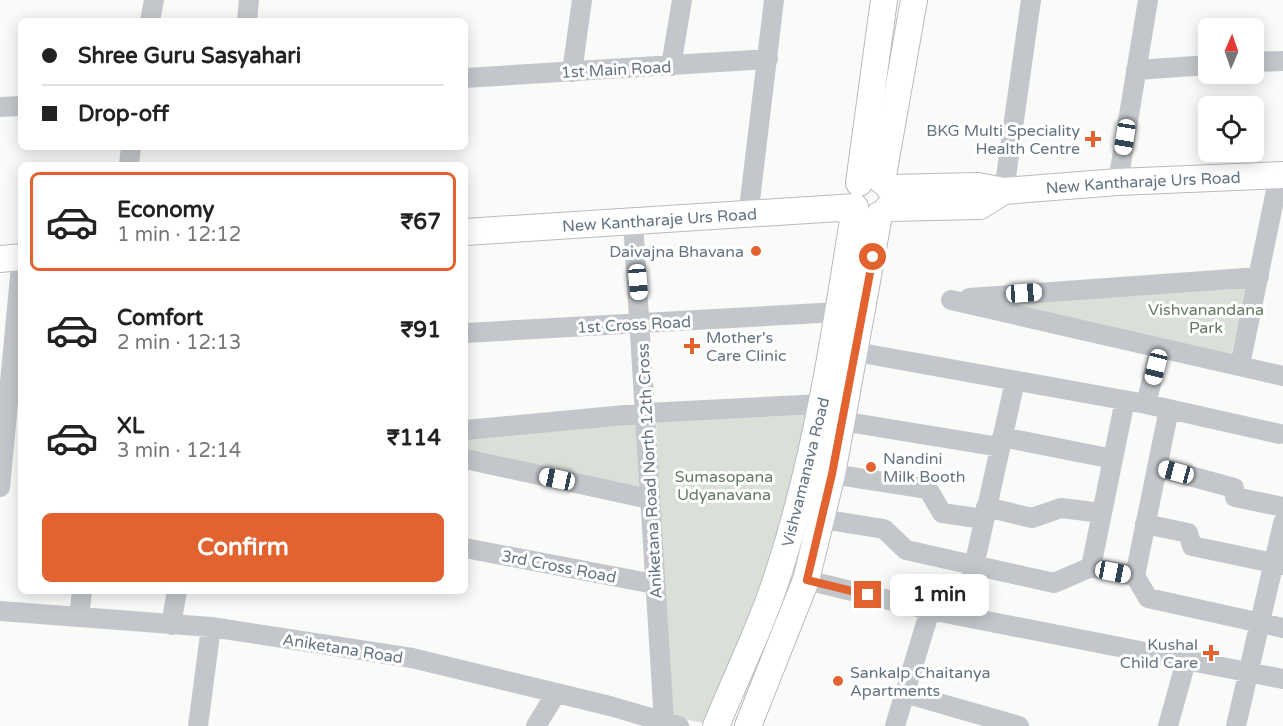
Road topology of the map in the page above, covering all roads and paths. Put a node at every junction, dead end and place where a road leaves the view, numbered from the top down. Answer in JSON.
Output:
{"nodes":[{"id":1,"x":154,"y":0,"type":"edge"},
{"id":2,"x":249,"y":0,"type":"edge"},
{"id":3,"x":582,"y":0,"type":"edge"},
{"id":4,"x":682,"y":0,"type":"edge"},
{"id":5,"x":774,"y":0,"type":"edge"},
{"id":6,"x":884,"y":0,"type":"edge"},
{"id":7,"x":914,"y":0,"type":"edge"},
{"id":8,"x":1031,"y":0,"type":"edge"},
{"id":9,"x":1148,"y":0,"type":"edge"},
{"id":10,"x":151,"y":18,"type":"edge"},
{"id":11,"x":248,"y":18,"type":"edge"},
{"id":12,"x":768,"y":59,"type":"junction"},
{"id":13,"x":1283,"y":61,"type":"edge"},
{"id":14,"x":1264,"y":62,"type":"edge"},
{"id":15,"x":671,"y":66,"type":"junction"},
{"id":16,"x":1198,"y":66,"type":"edge"},
{"id":17,"x":1136,"y":70,"type":"junction"},
{"id":18,"x":572,"y":72,"type":"junction"},
{"id":19,"x":468,"y":78,"type":"edge"},
{"id":20,"x":18,"y":106,"type":"edge"},
{"id":21,"x":0,"y":107,"type":"edge"},
{"id":22,"x":1281,"y":176,"type":"edge"},
{"id":23,"x":1118,"y":182,"type":"junction"},
{"id":24,"x":1004,"y":191,"type":"junction"},
{"id":25,"x":872,"y":197,"type":"junction"},
{"id":26,"x":750,"y":200,"type":"junction"},
{"id":27,"x":468,"y":219,"type":"edge"},
{"id":28,"x":633,"y":220,"type":"junction"},
{"id":29,"x":468,"y":232,"type":"edge"},
{"id":30,"x":18,"y":245,"type":"edge"},
{"id":31,"x":0,"y":246,"type":"edge"},
{"id":32,"x":18,"y":257,"type":"edge"},
{"id":33,"x":0,"y":258,"type":"edge"},
{"id":34,"x":1258,"y":277,"type":"junction"},
{"id":35,"x":18,"y":298,"type":"edge"},
{"id":36,"x":838,"y":312,"type":"junction"},
{"id":37,"x":641,"y":323,"type":"junction"},
{"id":38,"x":468,"y":333,"type":"edge"},
{"id":39,"x":1160,"y":348,"type":"junction"},
{"id":40,"x":856,"y":352,"type":"junction"},
{"id":41,"x":1240,"y":365,"type":"junction"},
{"id":42,"x":1283,"y":376,"type":"edge"},
{"id":43,"x":1015,"y":381,"type":"junction"},
{"id":44,"x":1125,"y":400,"type":"junction"},
{"id":45,"x":1146,"y":404,"type":"junction"},
{"id":46,"x":1169,"y":409,"type":"junction"},
{"id":47,"x":832,"y":412,"type":"junction"},
{"id":48,"x":646,"y":413,"type":"junction"},
{"id":49,"x":468,"y":430,"type":"edge"},
{"id":50,"x":1282,"y":431,"type":"edge"},
{"id":51,"x":1001,"y":442,"type":"junction"},
{"id":52,"x":1113,"y":459,"type":"junction"},
{"id":53,"x":468,"y":460,"type":"edge"},
{"id":54,"x":1157,"y":467,"type":"junction"},
{"id":55,"x":832,"y":474,"type":"junction"},
{"id":56,"x":0,"y":488,"type":"edge"},
{"id":57,"x":649,"y":499,"type":"junction"},
{"id":58,"x":1283,"y":507,"type":"edge"},
{"id":59,"x":985,"y":513,"type":"junction"},
{"id":60,"x":1102,"y":513,"type":"junction"},
{"id":61,"x":822,"y":519,"type":"junction"},
{"id":62,"x":1283,"y":523,"type":"edge"},
{"id":63,"x":1145,"y":524,"type":"junction"},
{"id":64,"x":468,"y":549,"type":"edge"},
{"id":65,"x":975,"y":564,"type":"junction"},
{"id":66,"x":1278,"y":564,"type":"edge"},
{"id":67,"x":1091,"y":567,"type":"junction"},
{"id":68,"x":1134,"y":576,"type":"junction"},
{"id":69,"x":807,"y":580,"type":"junction"},
{"id":70,"x":654,"y":584,"type":"junction"},
{"id":71,"x":82,"y":594,"type":"edge"},
{"id":72,"x":176,"y":594,"type":"edge"},
{"id":73,"x":930,"y":610,"type":"junction"},
{"id":74,"x":0,"y":611,"type":"edge"},
{"id":75,"x":963,"y":616,"type":"junction"},
{"id":76,"x":79,"y":617,"type":"junction"},
{"id":77,"x":1261,"y":622,"type":"junction"},
{"id":78,"x":171,"y":625,"type":"junction"},
{"id":79,"x":211,"y":627,"type":"junction"},
{"id":80,"x":1283,"y":628,"type":"edge"},
{"id":81,"x":1186,"y":661,"type":"junction"},
{"id":82,"x":1250,"y":673,"type":"junction"},
{"id":83,"x":1283,"y":679,"type":"edge"},
{"id":84,"x":904,"y":693,"type":"junction"},
{"id":85,"x":555,"y":695,"type":"junction"},
{"id":86,"x":671,"y":724,"type":"edge"},
{"id":87,"x":198,"y":726,"type":"edge"},
{"id":88,"x":536,"y":726,"type":"edge"},
{"id":89,"x":716,"y":726,"type":"edge"},
{"id":90,"x":748,"y":726,"type":"edge"},
{"id":91,"x":895,"y":726,"type":"edge"},
{"id":92,"x":1019,"y":726,"type":"edge"},
{"id":93,"x":1168,"y":726,"type":"edge"},
{"id":94,"x":1236,"y":726,"type":"edge"}],
"edges":[{"from":1,"to":10,"type":"street"},
{"from":2,"to":11,"type":"street"},
{"from":3,"to":18,"type":"street"},
{"from":4,"to":15,"type":"street"},
{"from":5,"to":12,"type":"street"},
{"from":6,"to":25,"type":"main road","name":"Vishvamanava Road"},
{"from":7,"to":25,"type":"main road","name":"Vishvamanava Road"},
{"from":8,"to":24,"type":"street"},
{"from":9,"to":17,"type":"street"},
{"from":12,"to":15,"type":"street","name":"1st Main Road"},
{"from":12,"to":26,"type":"street"},
{"from":13,"to":14,"type":"street"},
{"from":15,"to":18,"type":"street","name":"1st Main Road"},
{"from":16,"to":17,"type":"street"},
{"from":17,"to":23,"type":"street"},
{"from":18,"to":19,"type":"street","name":"1st Main Road"},
{"from":20,"to":21,"type":"street"},
{"from":22,"to":23,"type":"main road","name":"New Kantharaje Urs Road"},
{"from":22,"to":34,"type":"street"},
{"from":23,"to":24,"type":"main road","name":"New Kantharaje Urs Road"},
{"from":24,"to":25,"type":"main road","name":"New Kantharaje Urs Road"},
{"from":25,"to":26,"type":"main road","name":"New Kantharaje Urs Road"},
{"from":25,"to":28,"type":"main road","name":"New Kantharaje Urs Road"},
{"from":25,"to":36,"type":"main road","name":"Vishvamanava Road"},
{"from":25,"to":40,"type":"main road","name":"Vishvamanava Road"},
{"from":26,"to":27,"type":"main road","name":"New Kantharaje Urs Road"},
{"from":28,"to":29,"type":"main road","name":"New Kantharaje Urs Road"},
{"from":28,"to":37,"type":"street","name":"Aniketana Road North 12th Cross"},
{"from":30,"to":31,"type":"main road"},
{"from":32,"to":33,"type":"main road"},
{"from":34,"to":39,"type":"street"},
{"from":34,"to":41,"type":"street"},
{"from":35,"to":56,"type":"street"},
{"from":36,"to":37,"type":"street","name":"1st Cross Road"},
{"from":36,"to":47,"type":"main road","name":"Vishvamanava Road"},
{"from":37,"to":38,"type":"street","name":"1st Cross Road"},
{"from":37,"to":48,"type":"street","name":"Aniketana Road North 12th Cross"},
{"from":39,"to":41,"type":"street"},
{"from":39,"to":45,"type":"street"},
{"from":40,"to":43,"type":"street"},
{"from":40,"to":47,"type":"main road","name":"Vishvamanava Road"},
{"from":41,"to":42,"type":"street"},
{"from":43,"to":44,"type":"street"},
{"from":43,"to":51,"type":"street"},
{"from":44,"to":45,"type":"street"},
{"from":44,"to":52,"type":"street"},
{"from":45,"to":46,"type":"street"},
{"from":46,"to":50,"type":"street"},
{"from":46,"to":54,"type":"street"},
{"from":47,"to":48,"type":"street"},
{"from":47,"to":51,"type":"street"},
{"from":47,"to":55,"type":"main road","name":"Vishvamanava Road"},
{"from":47,"to":89,"type":"main road","name":"Vishvamanava Road"},
{"from":48,"to":49,"type":"street"},
{"from":48,"to":57,"type":"street","name":"Aniketana Road North 12th Cross"},
{"from":51,"to":52,"type":"street"},
{"from":51,"to":59,"type":"street"},
{"from":52,"to":60,"type":"street"},
{"from":53,"to":57,"type":"street"},
{"from":54,"to":58,"type":"street"},
{"from":54,"to":63,"type":"street"},
{"from":55,"to":59,"type":"street"},
{"from":55,"to":61,"type":"main road","name":"Vishvamanava Road"},
{"from":57,"to":70,"type":"street","name":"Aniketana Road North 12th Cross"},
{"from":59,"to":60,"type":"street"},
{"from":59,"to":65,"type":"street"},
{"from":60,"to":67,"type":"street"},
{"from":61,"to":65,"type":"street"},
{"from":61,"to":69,"type":"main road","name":"Vishvamanava Road"},
{"from":62,"to":66,"type":"street"},
{"from":63,"to":66,"type":"street"},
{"from":63,"to":68,"type":"street"},
{"from":64,"to":70,"type":"street","name":"3rd Cross Road"},
{"from":65,"to":67,"type":"street"},
{"from":65,"to":75,"type":"street"},
{"from":66,"to":77,"type":"street"},
{"from":67,"to":68,"type":"street"},
{"from":68,"to":77,"type":"street"},
{"from":69,"to":73,"type":"street"},
{"from":69,"to":90,"type":"main road","name":"Vishvamanava Road"},
{"from":70,"to":86,"type":"street","name":"Aniketana Road North 12th Cross"},
{"from":71,"to":76,"type":"street"},
{"from":72,"to":78,"type":"street"},
{"from":73,"to":75,"type":"street"},
{"from":73,"to":84,"type":"street"},
{"from":74,"to":76,"type":"street","name":"Aniketana Road"},
{"from":75,"to":81,"type":"street"},
{"from":76,"to":78,"type":"street","name":"Aniketana Road"},
{"from":77,"to":80,"type":"street"},
{"from":77,"to":82,"type":"street"},
{"from":78,"to":79,"type":"street","name":"Aniketana Road"},
{"from":79,"to":85,"type":"street","name":"Aniketana Road"},
{"from":79,"to":87,"type":"street"},
{"from":81,"to":82,"type":"street"},
{"from":81,"to":93,"type":"street"},
{"from":82,"to":83,"type":"street"},
{"from":82,"to":94,"type":"street"},
{"from":84,"to":91,"type":"street"},
{"from":84,"to":92,"type":"street"},
{"from":85,"to":86,"type":"street","name":"Aniketana Road"},
{"from":85,"to":88,"type":"street"}]}
